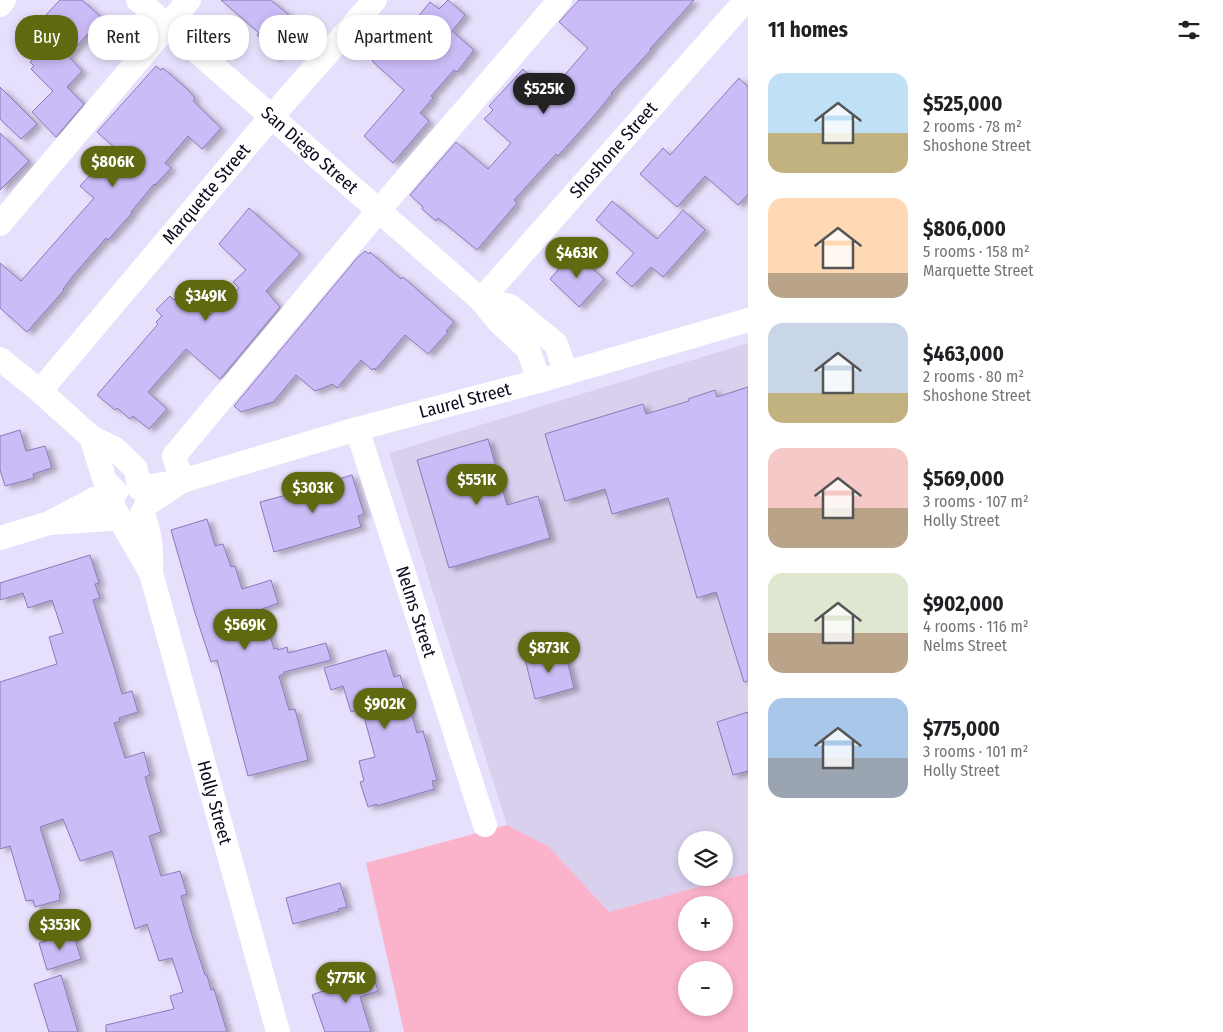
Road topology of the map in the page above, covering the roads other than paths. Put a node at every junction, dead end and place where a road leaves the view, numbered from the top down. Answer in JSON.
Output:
{"nodes":[{"id":1,"x":4,"y":0,"type":"edge"},
{"id":2,"x":138,"y":0,"type":"edge"},
{"id":3,"x":189,"y":0,"type":"edge"},
{"id":4,"x":375,"y":0,"type":"edge"},
{"id":5,"x":560,"y":0,"type":"edge"},
{"id":6,"x":746,"y":0,"type":"edge"},
{"id":7,"x":0,"y":5,"type":"edge"},
{"id":8,"x":166,"y":25,"type":"junction"},
{"id":9,"x":272,"y":116,"type":"junction"},
{"id":10,"x":379,"y":210,"type":"junction"},
{"id":11,"x":0,"y":224,"type":"edge"},
{"id":12,"x":481,"y":300,"type":"junction"},
{"id":13,"x":748,"y":320,"type":"edge"},
{"id":14,"x":0,"y":359,"type":"edge"},
{"id":15,"x":566,"y":373,"type":"junction"},
{"id":16,"x":540,"y":381,"type":"junction"},
{"id":17,"x":40,"y":391,"type":"junction"},
{"id":18,"x":357,"y":429,"type":"junction"},
{"id":19,"x":91,"y":437,"type":"junction"},
{"id":20,"x":182,"y":481,"type":"junction"},
{"id":21,"x":143,"y":502,"type":"junction"},
{"id":22,"x":117,"y":504,"type":"junction"},
{"id":23,"x":0,"y":538,"type":"edge"},
{"id":24,"x":151,"y":573,"type":"junction"},
{"id":25,"x":485,"y":825,"type":"dead end"},
{"id":26,"x":278,"y":1032,"type":"edge"}],
"edges":[{"from":1,"to":7,"type":"street"},
{"from":2,"to":8,"type":"street","name":"San Diego Street"},
{"from":3,"to":8,"type":"street"},
{"from":4,"to":9,"type":"street","name":"Marquette Street"},
{"from":5,"to":10,"type":"street"},
{"from":6,"to":12,"type":"street","name":"Shoshone Street"},
{"from":8,"to":9,"type":"street","name":"San Diego Street"},
{"from":8,"to":11,"type":"street"},
{"from":9,"to":10,"type":"street","name":"San Diego Street"},
{"from":9,"to":17,"type":"street","name":"Marquette Street"},
{"from":10,"to":12,"type":"street","name":"San Diego Street"},
{"from":10,"to":20,"type":"street"},
{"from":12,"to":15,"type":"street","name":"San Diego Street"},
{"from":12,"to":16,"type":"street","name":"San Diego Street"},
{"from":13,"to":15,"type":"street","name":"Laurel Street"},
{"from":14,"to":17,"type":"street","name":"Holly Street"},
{"from":15,"to":16,"type":"street","name":"Laurel Street"},
{"from":16,"to":18,"type":"street","name":"Laurel Street"},
{"from":17,"to":19,"type":"street","name":"Holly Street"},
{"from":18,"to":20,"type":"street","name":"Laurel Street"},
{"from":18,"to":25,"type":"street","name":"Nelms Street"},
{"from":19,"to":21,"type":"street","name":"Holly Street"},
{"from":19,"to":22,"type":"street","name":"Holly Street"},
{"from":20,"to":21,"type":"street","name":"Laurel Street"},
{"from":21,"to":22,"type":"street","name":"Laurel Street"},
{"from":21,"to":24,"type":"street","name":"Holly Street"},
{"from":22,"to":23,"type":"street","name":"Laurel Street"},
{"from":22,"to":24,"type":"street","name":"Holly Street"},
{"from":24,"to":26,"type":"street","name":"Holly Street"}]}
